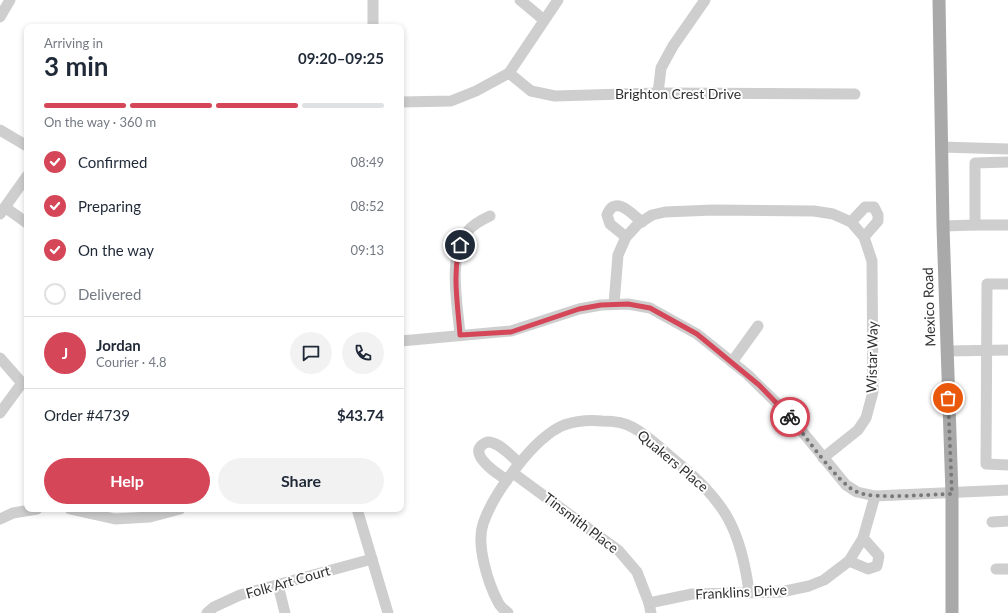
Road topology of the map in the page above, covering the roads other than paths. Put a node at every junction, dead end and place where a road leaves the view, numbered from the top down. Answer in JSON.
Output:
{"nodes":[{"id":1,"x":10,"y":0,"type":"edge"},
{"id":2,"x":373,"y":0,"type":"edge"},
{"id":3,"x":520,"y":0,"type":"edge"},
{"id":4,"x":558,"y":0,"type":"edge"},
{"id":5,"x":705,"y":0,"type":"edge"},
{"id":6,"x":939,"y":0,"type":"edge"},
{"id":7,"x":0,"y":17,"type":"edge"},
{"id":8,"x":544,"y":20,"type":"junction"},
{"id":9,"x":373,"y":24,"type":"edge"},
{"id":10,"x":509,"y":73,"type":"junction"},
{"id":11,"x":658,"y":93,"type":"junction"},
{"id":12,"x":856,"y":94,"type":"dead end"},
{"id":13,"x":404,"y":102,"type":"edge"},
{"id":14,"x":0,"y":130,"type":"edge"},
{"id":15,"x":24,"y":144,"type":"edge"},
{"id":16,"x":941,"y":147,"type":"junction"},
{"id":17,"x":1008,"y":149,"type":"edge"},
{"id":18,"x":1008,"y":162,"type":"edge"},
{"id":19,"x":24,"y":180,"type":"edge"},
{"id":20,"x":3,"y":211,"type":"edge"},
{"id":21,"x":490,"y":216,"type":"dead end"},
{"id":22,"x":24,"y":222,"type":"edge"},
{"id":23,"x":642,"y":222,"type":"junction"},
{"id":24,"x":851,"y":222,"type":"junction"},
{"id":25,"x":975,"y":225,"type":"junction"},
{"id":26,"x":1008,"y":225,"type":"edge"},
{"id":27,"x":943,"y":226,"type":"junction"},
{"id":28,"x":626,"y":237,"type":"junction"},
{"id":29,"x":864,"y":237,"type":"junction"},
{"id":30,"x":1008,"y":284,"type":"edge"},
{"id":31,"x":614,"y":304,"type":"junction"},
{"id":32,"x":758,"y":326,"type":"dead end"},
{"id":33,"x":460,"y":335,"type":"junction"},
{"id":34,"x":404,"y":341,"type":"edge"},
{"id":35,"x":986,"y":350,"type":"junction"},
{"id":36,"x":1008,"y":350,"type":"edge"},
{"id":37,"x":947,"y":351,"type":"junction"},
{"id":38,"x":0,"y":358,"type":"edge"},
{"id":39,"x":732,"y":362,"type":"junction"},
{"id":40,"x":24,"y":384,"type":"edge"},
{"id":41,"x":0,"y":413,"type":"edge"},
{"id":42,"x":823,"y":458,"type":"junction"},
{"id":43,"x":519,"y":463,"type":"junction"},
{"id":44,"x":1008,"y":465,"type":"edge"},
{"id":45,"x":510,"y":477,"type":"junction"},
{"id":46,"x":1008,"y":490,"type":"edge"},
{"id":47,"x":952,"y":494,"type":"junction"},
{"id":48,"x":875,"y":496,"type":"junction"},
{"id":49,"x":24,"y":512,"type":"edge"},
{"id":50,"x":84,"y":512,"type":"edge"},
{"id":51,"x":169,"y":512,"type":"edge"},
{"id":52,"x":359,"y":512,"type":"edge"},
{"id":53,"x":0,"y":519,"type":"edge"},
{"id":54,"x":1008,"y":521,"type":"edge"},
{"id":55,"x":992,"y":522,"type":"dead end"},
{"id":56,"x":863,"y":538,"type":"junction"},
{"id":57,"x":372,"y":559,"type":"junction"},
{"id":58,"x":849,"y":561,"type":"junction"},
{"id":59,"x":996,"y":569,"type":"dead end"},
{"id":60,"x":1008,"y":569,"type":"edge"},
{"id":61,"x":278,"y":585,"type":"junction"},
{"id":62,"x":750,"y":592,"type":"junction"},
{"id":63,"x":650,"y":608,"type":"edge"},
{"id":64,"x":207,"y":613,"type":"edge"},
{"id":65,"x":285,"y":613,"type":"edge"},
{"id":66,"x":388,"y":613,"type":"edge"},
{"id":67,"x":508,"y":613,"type":"edge"},
{"id":68,"x":952,"y":613,"type":"edge"}],
"edges":[{"from":1,"to":7,"type":"street"},
{"from":2,"to":9,"type":"street"},
{"from":3,"to":8,"type":"street"},
{"from":4,"to":8,"type":"street"},
{"from":5,"to":11,"type":"street"},
{"from":6,"to":16,"type":"main road","name":"Mexico Road"},
{"from":8,"to":10,"type":"street"},
{"from":10,"to":11,"type":"street","name":"Brighton Crest Drive"},
{"from":10,"to":13,"type":"street"},
{"from":11,"to":12,"type":"street","name":"Brighton Crest Drive"},
{"from":14,"to":15,"type":"street"},
{"from":16,"to":17,"type":"street"},
{"from":16,"to":27,"type":"main road","name":"Mexico Road"},
{"from":18,"to":25,"type":"street"},
{"from":19,"to":20,"type":"street"},
{"from":20,"to":22,"type":"street"},
{"from":21,"to":33,"type":"street"},
{"from":23,"to":24,"type":"street","name":"Wistar Way"},
{"from":23,"to":28,"type":"street","name":"Wistar Way"},
{"from":23,"to":28,"type":"street"},
{"from":24,"to":29,"type":"street","name":"Wistar Way"},
{"from":24,"to":29,"type":"street"},
{"from":25,"to":26,"type":"street"},
{"from":25,"to":27,"type":"street"},
{"from":27,"to":37,"type":"main road","name":"Mexico Road"},
{"from":28,"to":31,"type":"street","name":"Wistar Way"},
{"from":29,"to":42,"type":"street","name":"Wistar Way"},
{"from":30,"to":35,"type":"street"},
{"from":31,"to":33,"type":"street"},
{"from":31,"to":39,"type":"street"},
{"from":32,"to":39,"type":"street"},
{"from":33,"to":34,"type":"street"},
{"from":35,"to":36,"type":"street"},
{"from":35,"to":37,"type":"street"},
{"from":35,"to":44,"type":"street"},
{"from":37,"to":47,"type":"main road","name":"Mexico Road"},
{"from":38,"to":40,"type":"street"},
{"from":39,"to":42,"type":"street"},
{"from":40,"to":41,"type":"street"},
{"from":42,"to":48,"type":"street"},
{"from":43,"to":45,"type":"street","name":"Quakers Place"},
{"from":43,"to":45,"type":"street","name":"Tinsmith Place"},
{"from":43,"to":62,"type":"street","name":"Quakers Place"},
{"from":45,"to":63,"type":"street","name":"Tinsmith Place"},
{"from":45,"to":67,"type":"street","name":"Quakers Place"},
{"from":46,"to":47,"type":"street"},
{"from":47,"to":48,"type":"street"},
{"from":47,"to":68,"type":"main road","name":"Mexico Road"},
{"from":48,"to":56,"type":"street","name":"Franklins Drive"},
{"from":49,"to":53,"type":"street"},
{"from":50,"to":51,"type":"street"},
{"from":52,"to":57,"type":"street"},
{"from":54,"to":55,"type":"street"},
{"from":56,"to":58,"type":"street","name":"Franklins Drive"},
{"from":56,"to":58,"type":"street"},
{"from":57,"to":61,"type":"street","name":"Folk Art Court"},
{"from":57,"to":66,"type":"street"},
{"from":58,"to":62,"type":"street","name":"Franklins Drive"},
{"from":59,"to":60,"type":"street"},
{"from":61,"to":64,"type":"street","name":"Folk Art Court"},
{"from":61,"to":65,"type":"street"},
{"from":62,"to":63,"type":"street","name":"Franklins Drive"}]}
